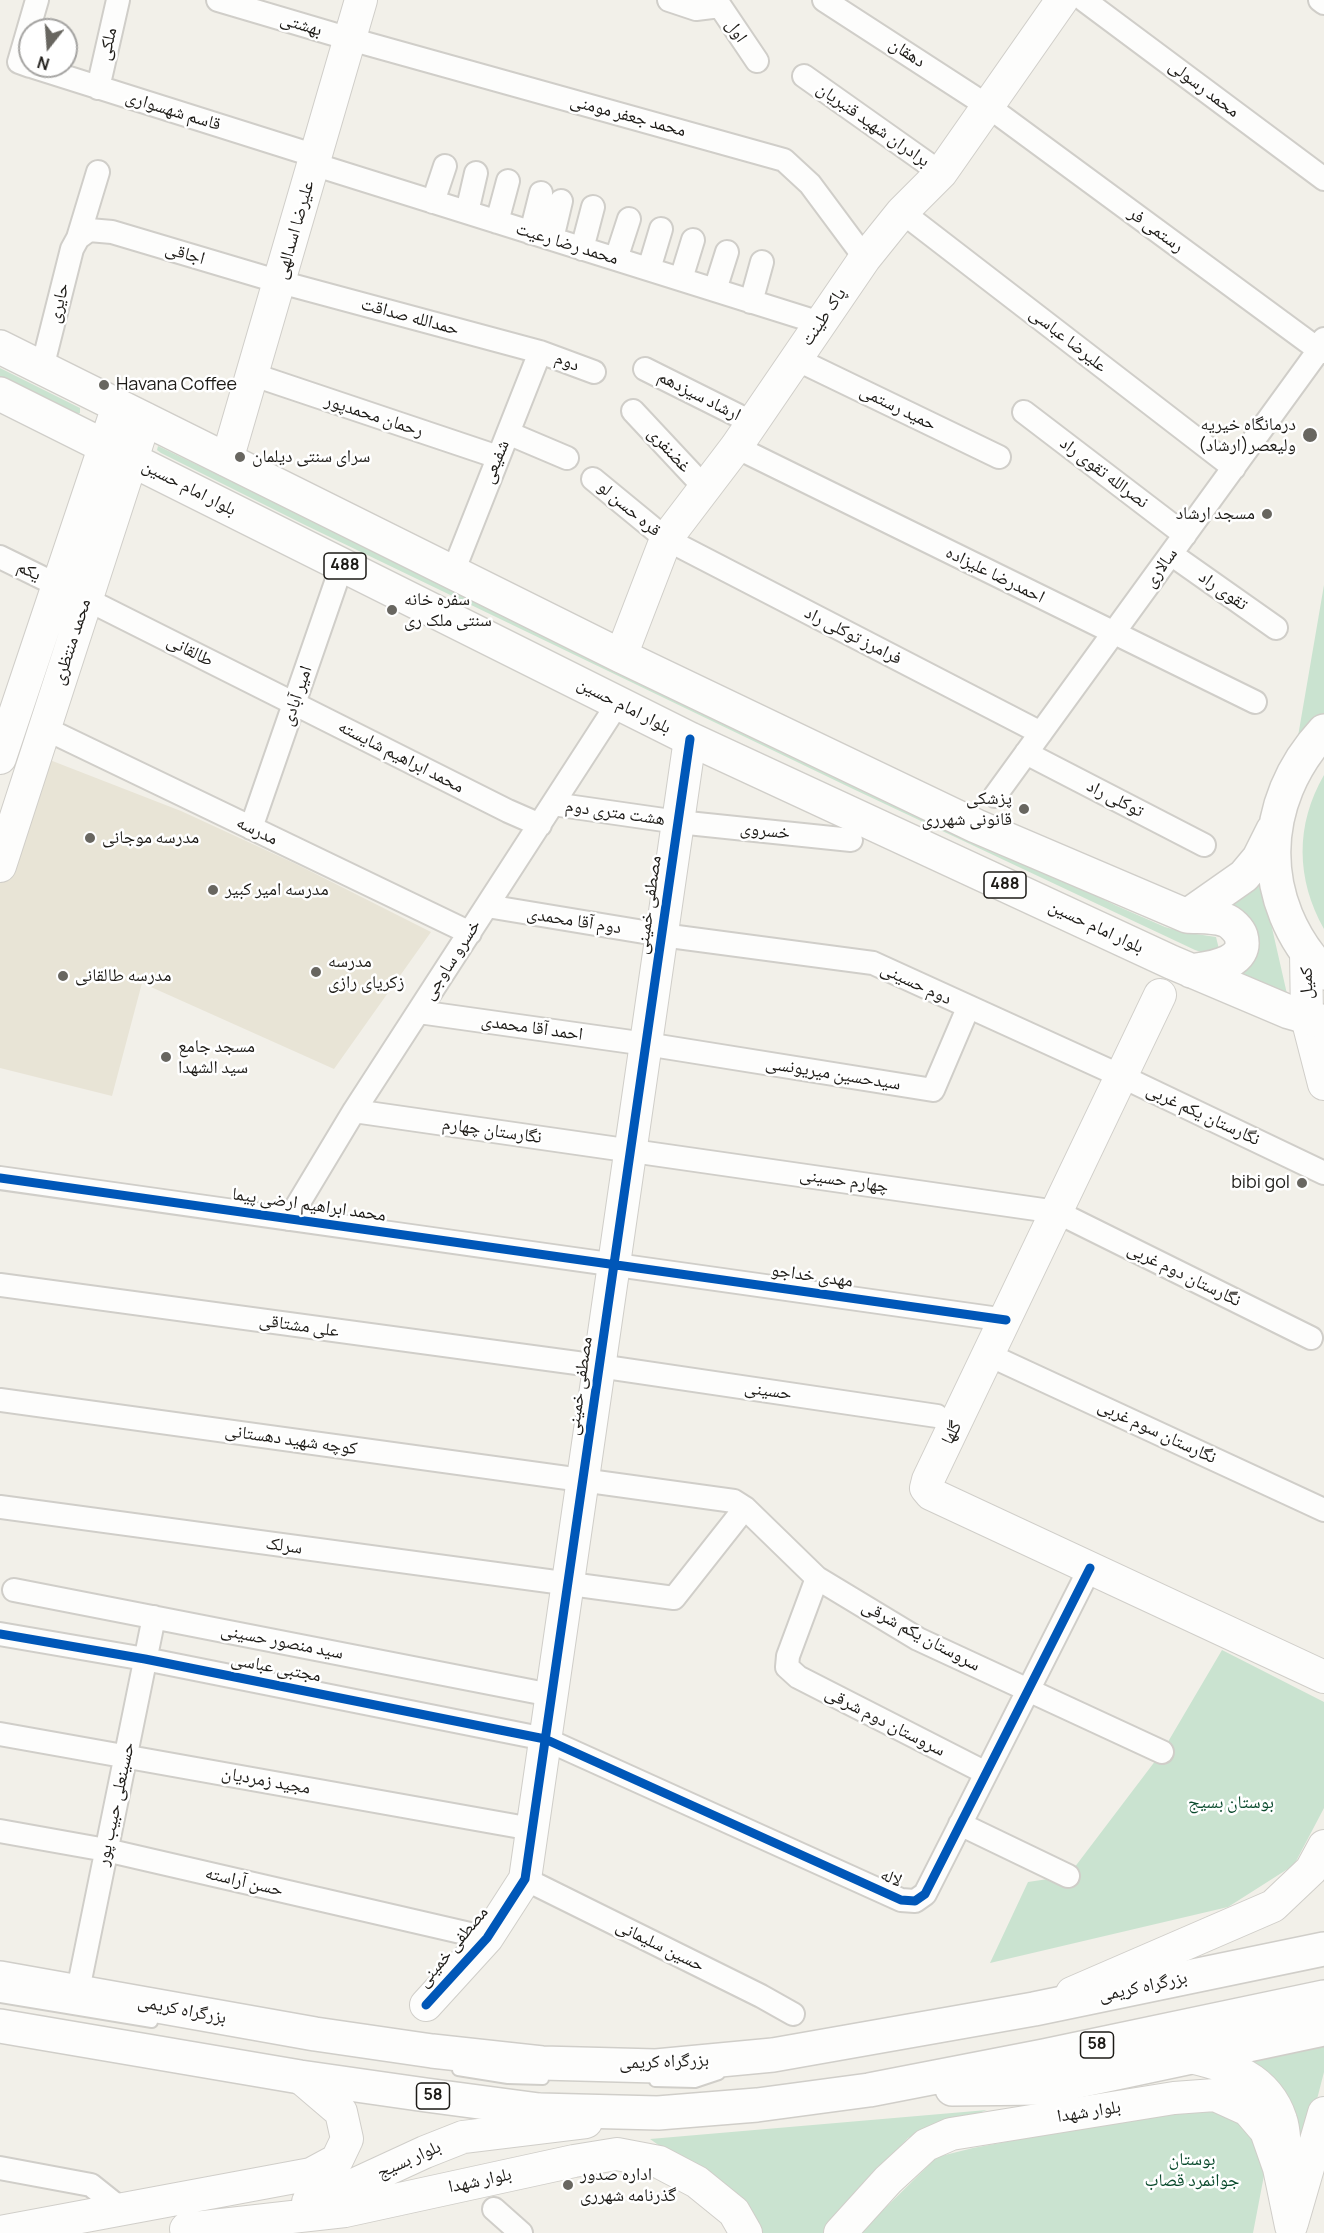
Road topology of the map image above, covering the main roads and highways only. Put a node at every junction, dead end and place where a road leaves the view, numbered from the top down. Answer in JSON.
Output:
{"nodes":[{"id":1,"x":0,"y":347,"type":"edge"},
{"id":2,"x":0,"y":394,"type":"edge"},
{"id":3,"x":1324,"y":731,"type":"edge"},
{"id":4,"x":1276,"y":825,"type":"junction"},
{"id":5,"x":1187,"y":916,"type":"junction"},
{"id":6,"x":1315,"y":962,"type":"edge"},
{"id":7,"x":1191,"y":971,"type":"junction"},
{"id":8,"x":1316,"y":1020,"type":"edge"},
{"id":9,"x":1324,"y":1937,"type":"edge"},
{"id":10,"x":1324,"y":1949,"type":"edge"},
{"id":11,"x":1290,"y":1956,"type":"junction"},
{"id":12,"x":0,"y":1978,"type":"edge"},
{"id":13,"x":1324,"y":1997,"type":"edge"},
{"id":14,"x":0,"y":2026,"type":"edge"},
{"id":15,"x":1324,"y":2029,"type":"edge"},
{"id":16,"x":869,"y":2090,"type":"junction"}],
"edges":[{"from":1,"to":5,"type":"main road","number":"488"},
{"from":2,"to":7,"type":"main road","name":"بلوار امام حسین","number":"488"},
{"from":3,"to":4,"type":"main road"},
{"from":4,"to":5,"type":"main road"},
{"from":4,"to":6,"type":"main road"},
{"from":5,"to":7,"type":"main road"},
{"from":7,"to":8,"type":"main road","name":"بلوار امام حسین","number":"488"},
{"from":9,"to":11,"type":"main road"},
{"from":10,"to":11,"type":"main road","name":"بزرگراه کریمی"},
{"from":11,"to":12,"type":"main road","name":"بزرگراه کریمی"},
{"from":13,"to":16,"type":"main road","number":"58"},
{"from":14,"to":16,"type":"main road","number":"58"},
{"from":15,"to":16,"type":"main road"}]}
